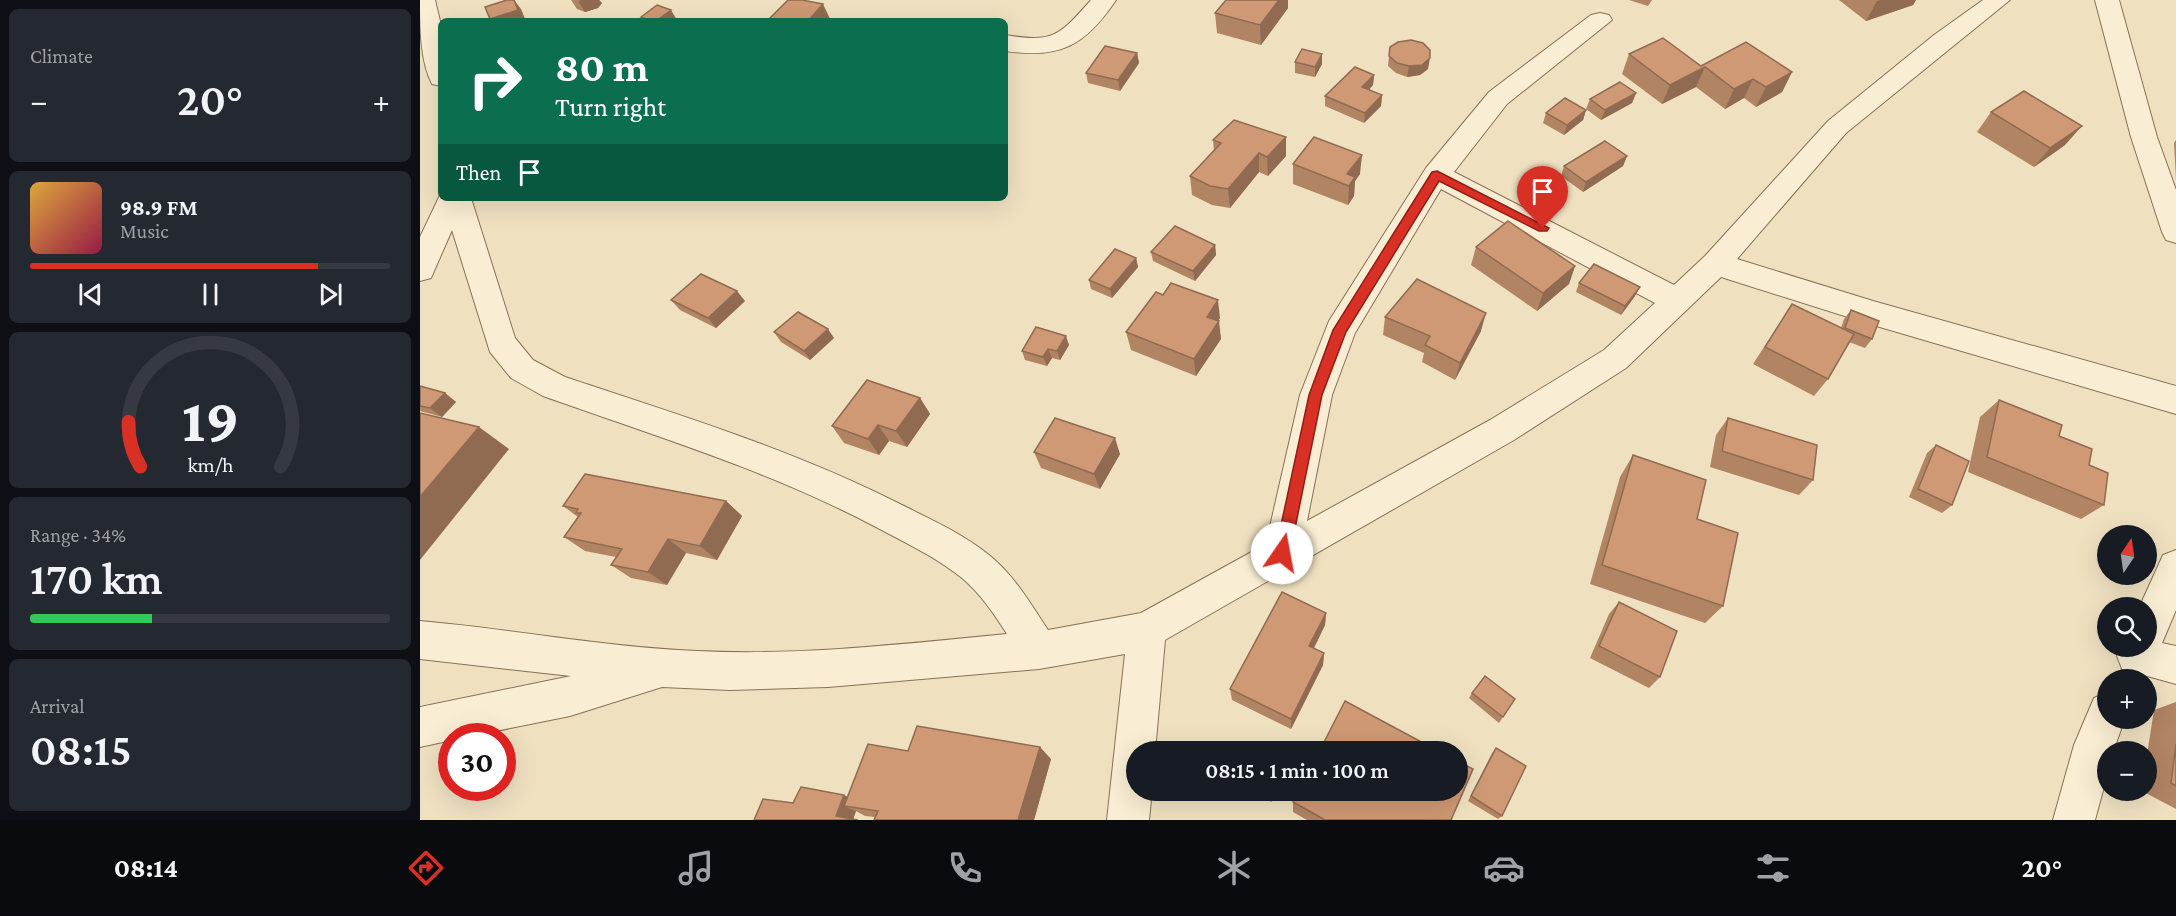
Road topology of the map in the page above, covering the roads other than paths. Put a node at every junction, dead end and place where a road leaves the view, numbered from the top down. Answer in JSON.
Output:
{"nodes":[{"id":1,"x":423,"y":0,"type":"edge"},
{"id":2,"x":1104,"y":0,"type":"edge"},
{"id":3,"x":2107,"y":0,"type":"edge"},
{"id":4,"x":1987,"y":2,"type":"edge"},
{"id":5,"x":1600,"y":20,"type":"dead end"},
{"id":6,"x":1008,"y":44,"type":"edge"},
{"id":7,"x":438,"y":63,"type":"edge"},
{"id":8,"x":1437,"y":175,"type":"junction"},
{"id":9,"x":451,"y":201,"type":"edge"},
{"id":10,"x":458,"y":201,"type":"edge"},
{"id":11,"x":2176,"y":232,"type":"edge"},
{"id":12,"x":1716,"y":264,"type":"junction"},
{"id":13,"x":420,"y":270,"type":"edge"},
{"id":14,"x":1678,"y":301,"type":"junction"},
{"id":15,"x":2176,"y":400,"type":"edge"},
{"id":16,"x":1282,"y":553,"type":"junction"},
{"id":17,"x":2176,"y":567,"type":"edge"},
{"id":18,"x":2157,"y":609,"type":"edge"},
{"id":19,"x":1147,"y":630,"type":"junction"},
{"id":20,"x":420,"y":640,"type":"edge"},
{"id":21,"x":1039,"y":650,"type":"junction"},
{"id":22,"x":2148,"y":657,"type":"edge"},
{"id":23,"x":2176,"y":665,"type":"edge"},
{"id":24,"x":665,"y":668,"type":"junction"},
{"id":25,"x":420,"y":728,"type":"edge"},
{"id":26,"x":2101,"y":729,"type":"edge"},
{"id":27,"x":1128,"y":820,"type":"edge"},
{"id":28,"x":2073,"y":820,"type":"edge"}],
"edges":[{"from":1,"to":7,"type":"street"},
{"from":2,"to":6,"type":"street"},
{"from":3,"to":11,"type":"street"},
{"from":4,"to":12,"type":"street"},
{"from":5,"to":8,"type":"street"},
{"from":8,"to":14,"type":"street"},
{"from":8,"to":16,"type":"street"},
{"from":9,"to":13,"type":"street"},
{"from":10,"to":21,"type":"street"},
{"from":12,"to":14,"type":"street"},
{"from":12,"to":15,"type":"street"},
{"from":14,"to":16,"type":"street"},
{"from":16,"to":19,"type":"street"},
{"from":17,"to":18,"type":"street"},
{"from":19,"to":21,"type":"street"},
{"from":19,"to":27,"type":"street"},
{"from":20,"to":24,"type":"street"},
{"from":21,"to":24,"type":"street"},
{"from":22,"to":23,"type":"street"},
{"from":24,"to":25,"type":"street"},
{"from":26,"to":28,"type":"street"}]}
